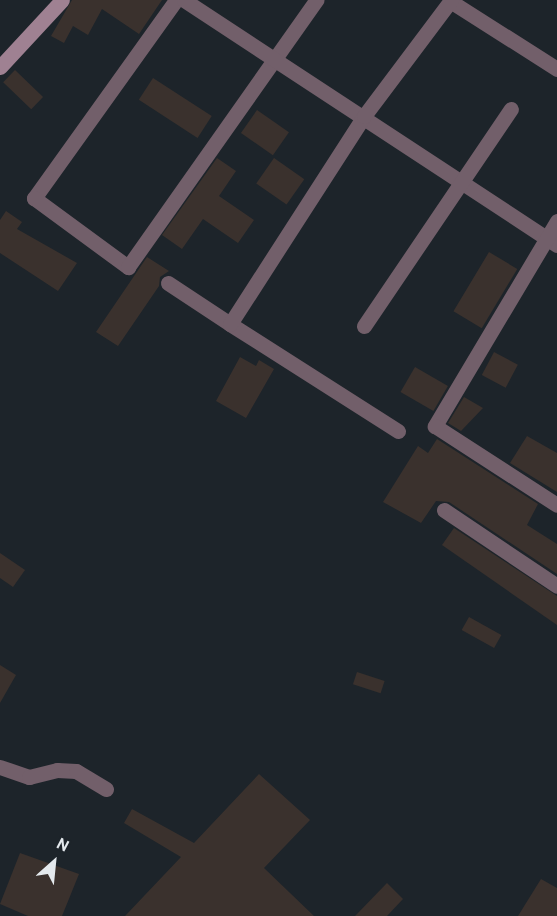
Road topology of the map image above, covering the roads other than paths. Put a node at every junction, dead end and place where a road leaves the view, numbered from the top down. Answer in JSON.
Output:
{"nodes":[{"id":1,"x":62,"y":0,"type":"edge"},
{"id":2,"x":176,"y":0,"type":"edge"},
{"id":3,"x":184,"y":0,"type":"edge"},
{"id":4,"x":316,"y":0,"type":"edge"},
{"id":5,"x":450,"y":1,"type":"edge"},
{"id":6,"x":275,"y":59,"type":"junction"},
{"id":7,"x":0,"y":67,"type":"edge"},
{"id":8,"x":557,"y":69,"type":"edge"},
{"id":9,"x":511,"y":109,"type":"dead end"},
{"id":10,"x":364,"y":116,"type":"junction"},
{"id":11,"x":462,"y":183,"type":"junction"},
{"id":12,"x":557,"y":221,"type":"edge"},
{"id":13,"x":552,"y":242,"type":"edge"},
{"id":14,"x":168,"y":283,"type":"dead end"},
{"id":15,"x":230,"y":324,"type":"junction"},
{"id":16,"x":364,"y":326,"type":"dead end"},
{"id":17,"x":398,"y":431,"type":"dead end"},
{"id":18,"x":557,"y":505,"type":"edge"},
{"id":19,"x":444,"y":510,"type":"dead end"},
{"id":20,"x":557,"y":586,"type":"edge"},
{"id":21,"x":0,"y":767,"type":"edge"},
{"id":22,"x":106,"y":789,"type":"dead end"}],
"edges":[{"from":1,"to":7,"type":"street"},
{"from":2,"to":6,"type":"street"},
{"from":3,"to":6,"type":"street"},
{"from":4,"to":6,"type":"street"},
{"from":5,"to":8,"type":"street"},
{"from":5,"to":10,"type":"street"},
{"from":6,"to":10,"type":"street"},
{"from":9,"to":11,"type":"street"},
{"from":10,"to":11,"type":"street"},
{"from":10,"to":15,"type":"street"},
{"from":11,"to":13,"type":"street"},
{"from":11,"to":16,"type":"street"},
{"from":12,"to":13,"type":"street"},
{"from":13,"to":18,"type":"street"},
{"from":14,"to":15,"type":"street"},
{"from":15,"to":17,"type":"street"},
{"from":19,"to":20,"type":"street"},
{"from":21,"to":22,"type":"street"}]}
